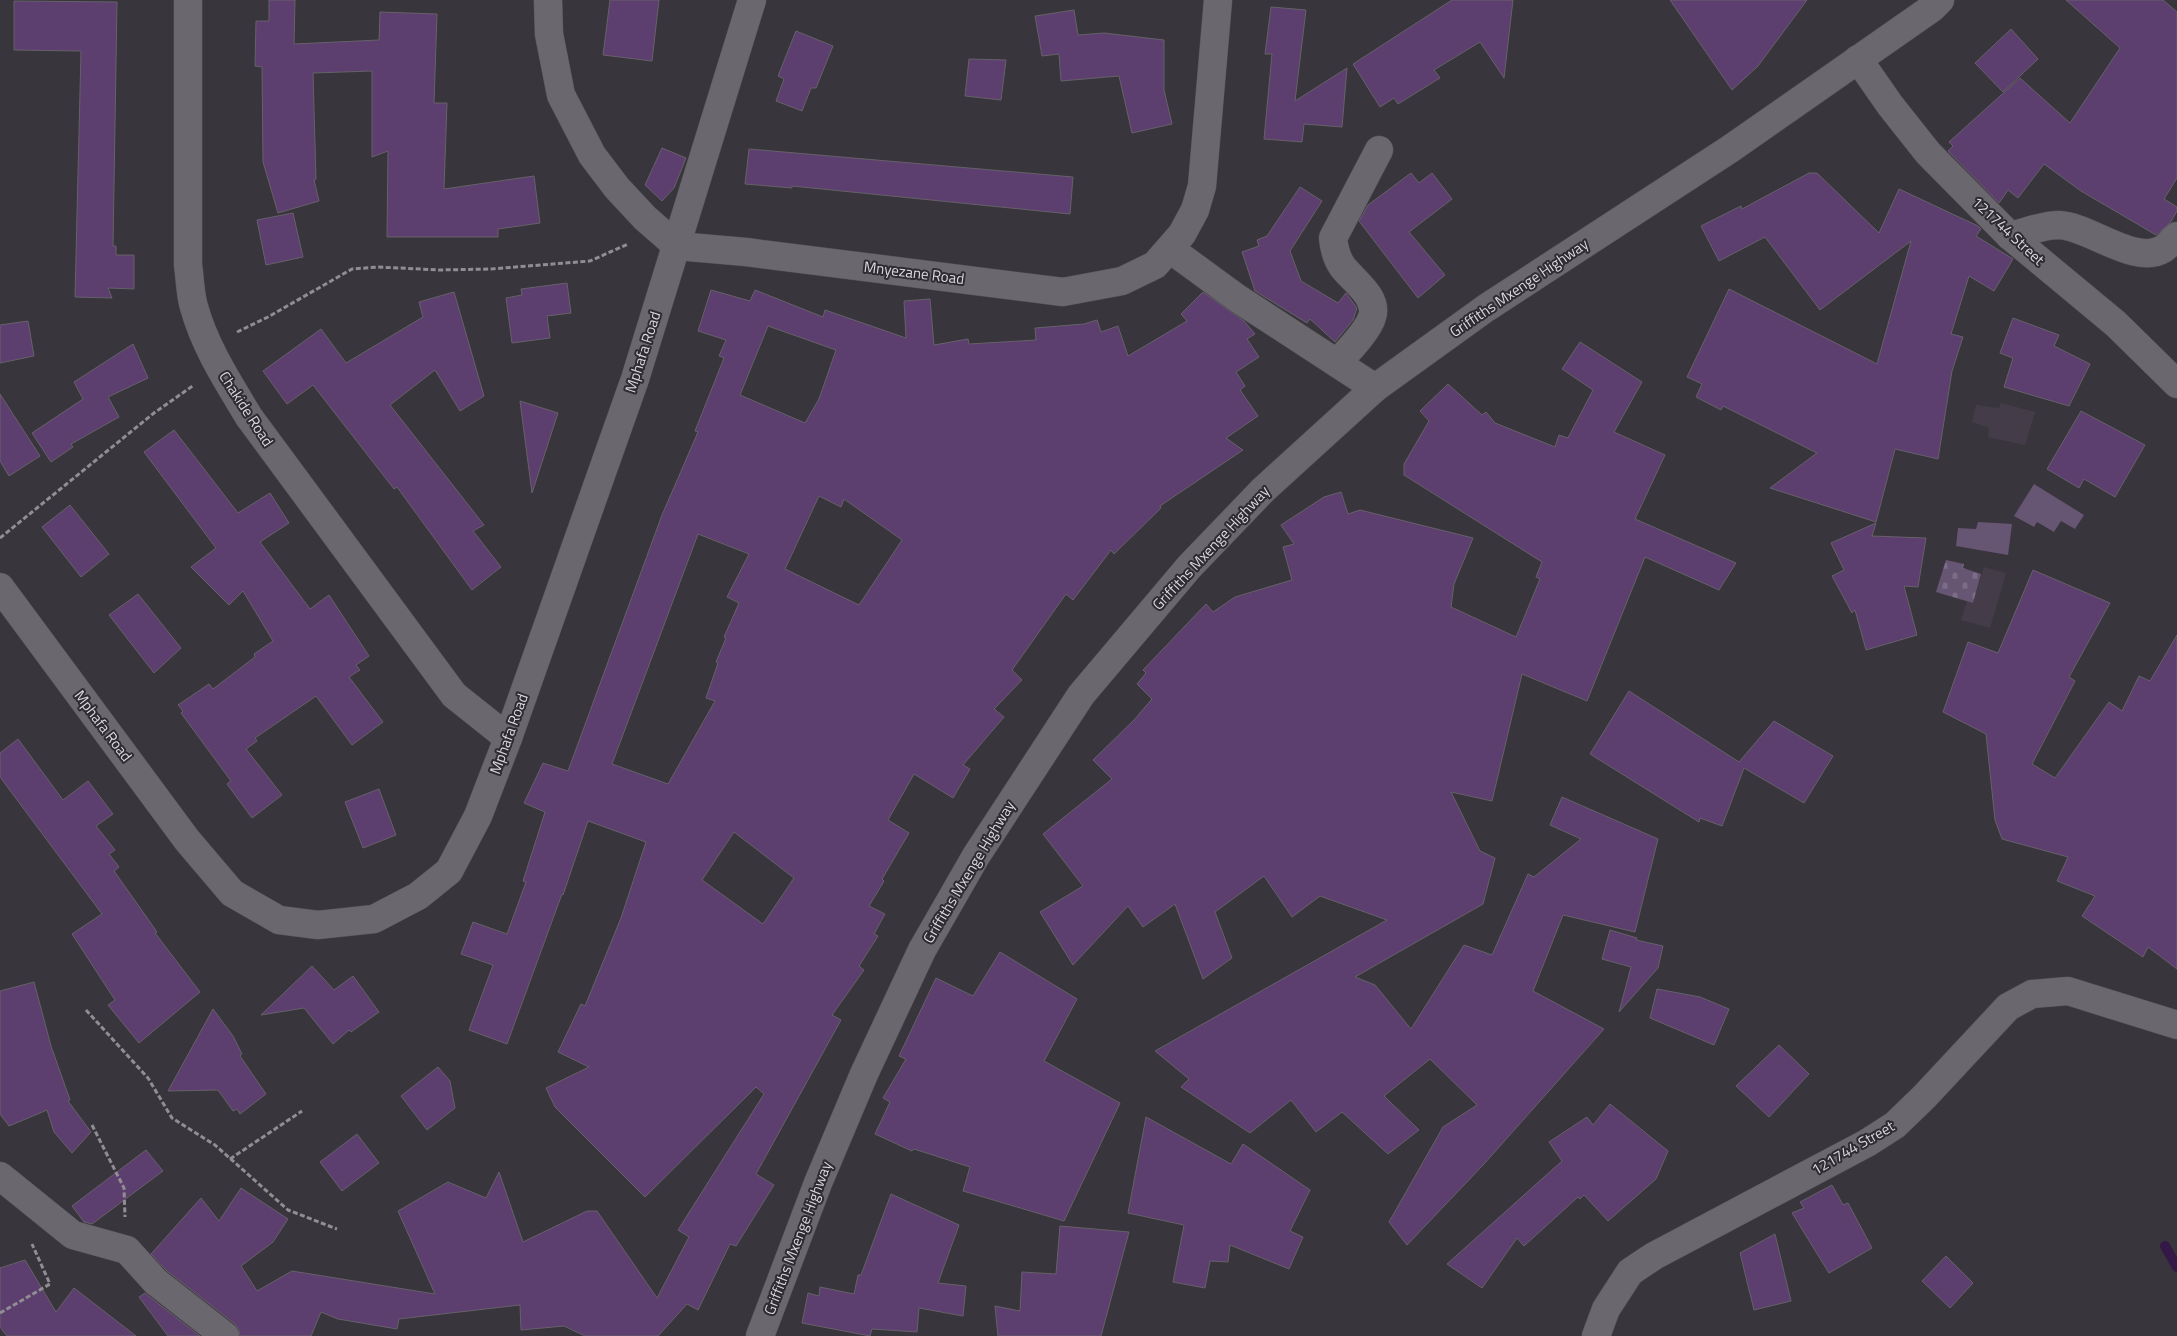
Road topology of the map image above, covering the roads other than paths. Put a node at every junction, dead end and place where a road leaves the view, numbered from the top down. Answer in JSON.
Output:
{"nodes":[{"id":1,"x":188,"y":0,"type":"edge"},
{"id":2,"x":548,"y":0,"type":"edge"},
{"id":3,"x":752,"y":0,"type":"edge"},
{"id":4,"x":1218,"y":0,"type":"edge"},
{"id":5,"x":1931,"y":3,"type":"edge"},
{"id":6,"x":1858,"y":59,"type":"junction"},
{"id":7,"x":1379,"y":150,"type":"dead end"},
{"id":8,"x":2010,"y":236,"type":"junction"},
{"id":9,"x":2177,"y":236,"type":"edge"},
{"id":10,"x":667,"y":238,"type":"junction"},
{"id":11,"x":1170,"y":249,"type":"junction"},
{"id":12,"x":1337,"y":363,"type":"junction"},
{"id":13,"x":2177,"y":384,"type":"edge"},
{"id":14,"x":1375,"y":388,"type":"junction"},
{"id":15,"x":0,"y":588,"type":"edge"},
{"id":16,"x":508,"y":738,"type":"junction"},
{"id":17,"x":2177,"y":1025,"type":"edge"},
{"id":18,"x":0,"y":1176,"type":"edge"},
{"id":19,"x":225,"y":1336,"type":"edge"},
{"id":20,"x":760,"y":1336,"type":"edge"},
{"id":21,"x":1596,"y":1336,"type":"edge"}],
"edges":[{"from":1,"to":16,"type":"street","name":"Chakide Road"},
{"from":2,"to":10,"type":"street"},
{"from":3,"to":10,"type":"street","name":"Mphafa Road"},
{"from":4,"to":11,"type":"street","name":"Mnyezane Road"},
{"from":5,"to":6,"type":"street","name":"Griffiths Mxenge Highway"},
{"from":6,"to":8,"type":"street","name":"121744 Street"},
{"from":6,"to":14,"type":"street","name":"Griffiths Mxenge Highway"},
{"from":7,"to":12,"type":"street"},
{"from":8,"to":9,"type":"street"},
{"from":8,"to":13,"type":"street","name":"121744 Street"},
{"from":10,"to":11,"type":"street","name":"Mnyezane Road"},
{"from":10,"to":16,"type":"street","name":"Mphafa Road"},
{"from":11,"to":12,"type":"street"},
{"from":12,"to":14,"type":"street"},
{"from":14,"to":20,"type":"street","name":"Griffiths Mxenge Highway"},
{"from":15,"to":16,"type":"street","name":"Mphafa Road"},
{"from":17,"to":21,"type":"street","name":"121744 Street"},
{"from":18,"to":19,"type":"street"}]}
